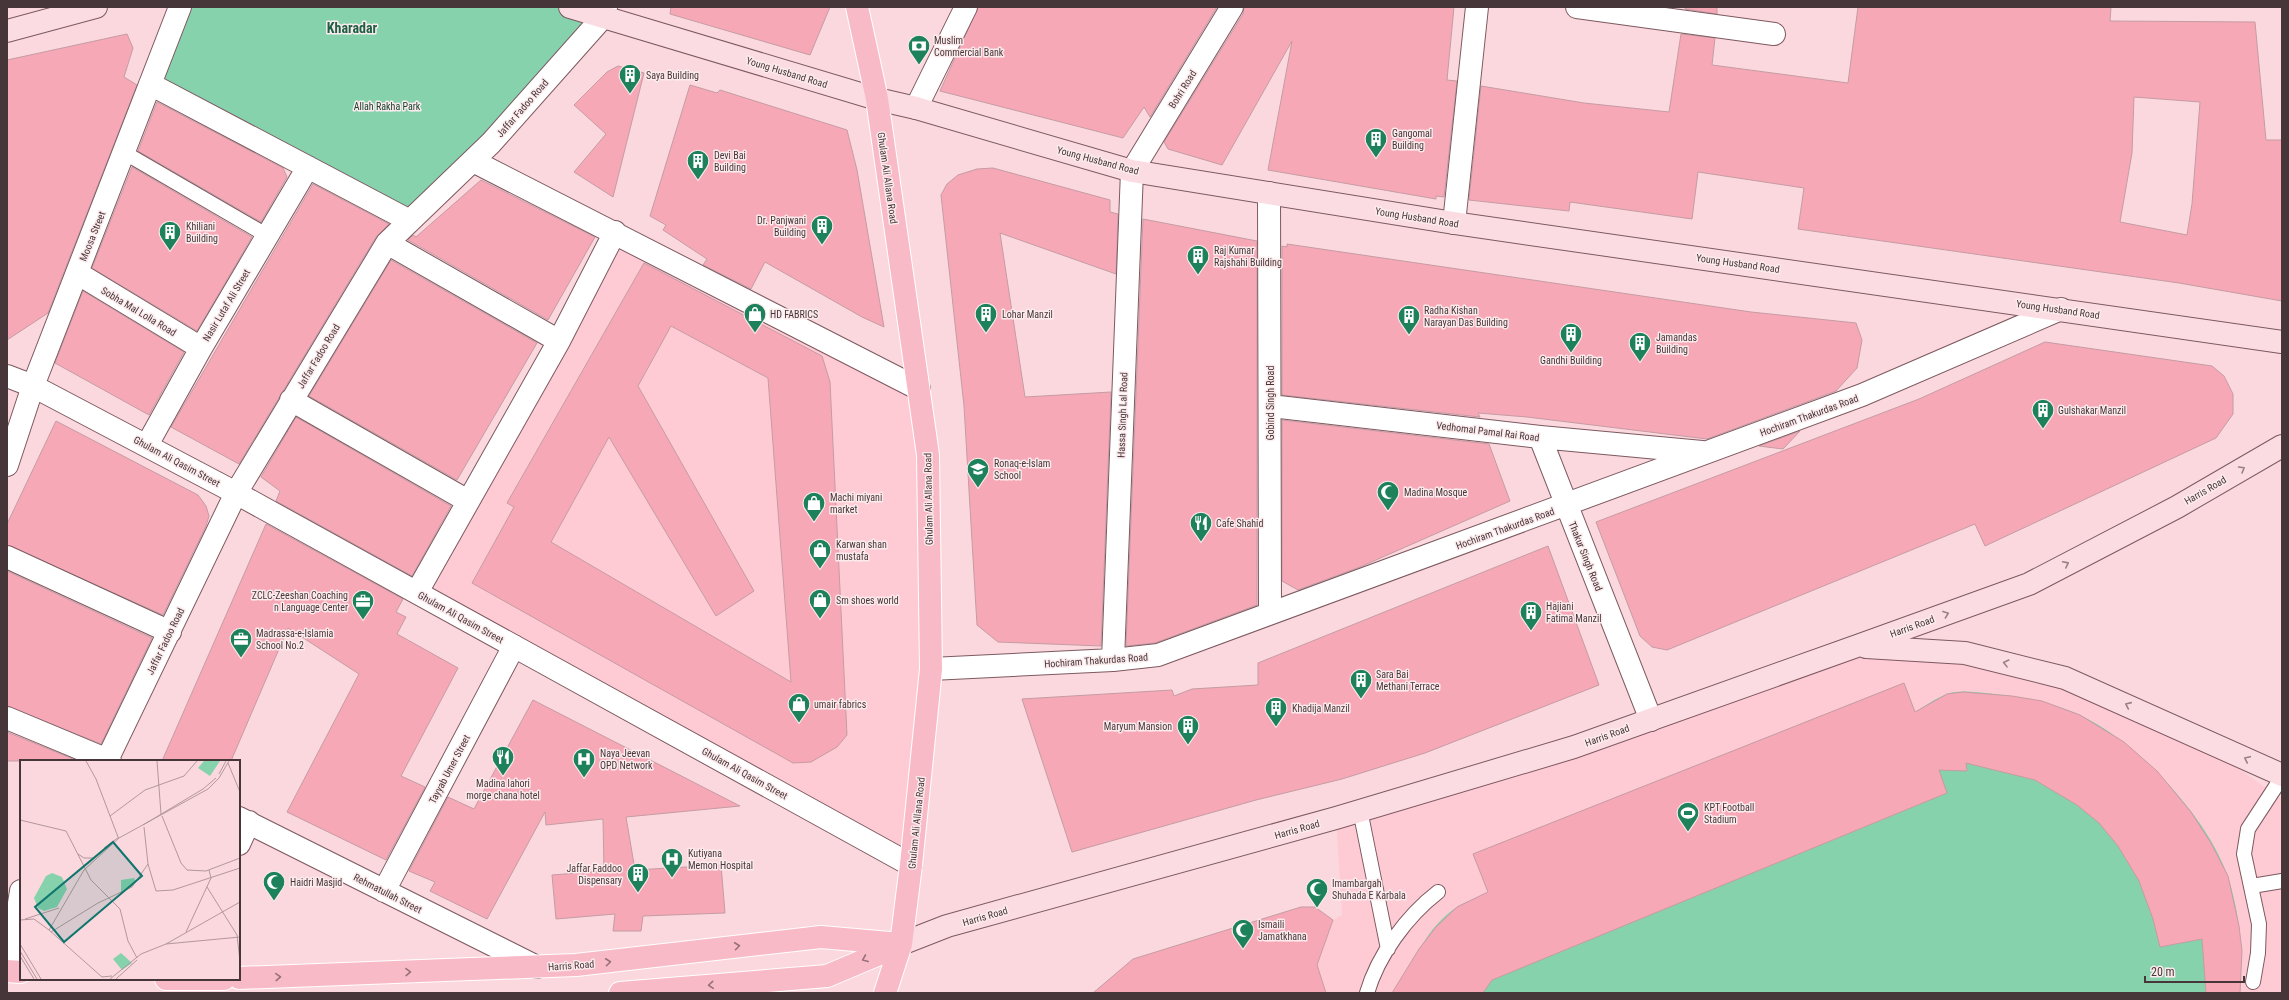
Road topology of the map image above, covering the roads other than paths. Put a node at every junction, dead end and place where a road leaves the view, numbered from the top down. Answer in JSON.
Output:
{"nodes":[{"id":1,"x":96,"y":7,"type":"edge"},
{"id":2,"x":180,"y":7,"type":"edge"},
{"id":3,"x":570,"y":7,"type":"edge"},
{"id":4,"x":857,"y":7,"type":"edge"},
{"id":5,"x":966,"y":7,"type":"edge"},
{"id":6,"x":1232,"y":7,"type":"edge"},
{"id":7,"x":1477,"y":7,"type":"edge"},
{"id":8,"x":1577,"y":7,"type":"edge"},
{"id":9,"x":604,"y":12,"type":"edge"},
{"id":10,"x":53,"y":13,"type":"edge"},
{"id":11,"x":7,"y":31,"type":"edge"},
{"id":12,"x":1774,"y":34,"type":"dead end"},
{"id":13,"x":150,"y":84,"type":"junction"},
{"id":14,"x":877,"y":99,"type":"junction"},
{"id":15,"x":916,"y":108,"type":"junction"},
{"id":16,"x":125,"y":153,"type":"junction"},
{"id":17,"x":473,"y":161,"type":"junction"},
{"id":18,"x":308,"y":167,"type":"junction"},
{"id":19,"x":1132,"y":170,"type":"junction"},
{"id":20,"x":1269,"y":193,"type":"junction"},
{"id":21,"x":410,"y":221,"type":"junction"},
{"id":22,"x":1454,"y":223,"type":"junction"},
{"id":23,"x":615,"y":232,"type":"junction"},
{"id":24,"x":268,"y":236,"type":"junction"},
{"id":25,"x":387,"y":243,"type":"junction"},
{"id":26,"x":78,"y":273,"type":"junction"},
{"id":27,"x":2061,"y":309,"type":"junction"},
{"id":28,"x":558,"y":341,"type":"junction"},
{"id":29,"x":2282,"y":342,"type":"edge"},
{"id":30,"x":201,"y":348,"type":"junction"},
{"id":31,"x":7,"y":376,"type":"edge"},
{"id":32,"x":34,"y":386,"type":"junction"},
{"id":33,"x":919,"y":389,"type":"junction"},
{"id":34,"x":292,"y":400,"type":"junction"},
{"id":35,"x":1270,"y":406,"type":"junction"},
{"id":36,"x":1540,"y":437,"type":"junction"},
{"id":37,"x":147,"y":445,"type":"junction"},
{"id":38,"x":2282,"y":446,"type":"edge"},
{"id":39,"x":1707,"y":453,"type":"junction"},
{"id":40,"x":7,"y":465,"type":"edge"},
{"id":41,"x":236,"y":493,"type":"junction"},
{"id":42,"x":468,"y":501,"type":"junction"},
{"id":43,"x":1566,"y":505,"type":"junction"},
{"id":44,"x":7,"y":557,"type":"edge"},
{"id":45,"x":417,"y":592,"type":"junction"},
{"id":46,"x":1270,"y":613,"type":"junction"},
{"id":47,"x":170,"y":632,"type":"junction"},
{"id":48,"x":514,"y":646,"type":"junction"},
{"id":49,"x":1857,"y":646,"type":"junction"},
{"id":50,"x":1113,"y":660,"type":"junction"},
{"id":51,"x":931,"y":669,"type":"junction"},
{"id":52,"x":7,"y":718,"type":"edge"},
{"id":53,"x":1651,"y":720,"type":"junction"},
{"id":54,"x":66,"y":753,"type":"edge"},
{"id":55,"x":108,"y":760,"type":"edge"},
{"id":56,"x":2282,"y":776,"type":"edge"},
{"id":57,"x":1360,"y":810,"type":"junction"},
{"id":58,"x":244,"y":820,"type":"edge"},
{"id":59,"x":240,"y":839,"type":"edge"},
{"id":60,"x":911,"y":865,"type":"junction"},
{"id":61,"x":2282,"y":881,"type":"edge"},
{"id":62,"x":2252,"y":886,"type":"junction"},
{"id":63,"x":384,"y":891,"type":"junction"},
{"id":64,"x":1438,"y":892,"type":"dead end"},
{"id":65,"x":20,"y":900,"type":"edge"},
{"id":66,"x":901,"y":944,"type":"junction"},
{"id":67,"x":1388,"y":949,"type":"junction"},
{"id":68,"x":537,"y":967,"type":"junction"},
{"id":69,"x":12,"y":971,"type":"edge"},
{"id":70,"x":240,"y":978,"type":"edge"},
{"id":71,"x":2253,"y":982,"type":"dead end"},
{"id":72,"x":620,"y":993,"type":"edge"},
{"id":73,"x":885,"y":993,"type":"edge"},
{"id":74,"x":1367,"y":993,"type":"edge"}],
"edges":[{"from":1,"to":10,"type":"street"},
{"from":2,"to":13,"type":"street","name":"Moosa Street"},
{"from":3,"to":9,"type":"street","name":"Young Husband Road"},
{"from":4,"to":14,"type":"main road","name":"Ghulam Ali Allana Road"},
{"from":5,"to":15,"type":"street"},
{"from":6,"to":19,"type":"street","name":"Bohri Road"},
{"from":7,"to":22,"type":"street"},
{"from":8,"to":12,"type":"street"},
{"from":9,"to":14,"type":"street","name":"Young Husband Road"},
{"from":9,"to":17,"type":"street","name":"Jaffar Fadoo Road"},
{"from":10,"to":11,"type":"street"},
{"from":13,"to":16,"type":"street","name":"Moosa Street"},
{"from":13,"to":18,"type":"street"},
{"from":14,"to":15,"type":"street","name":"Young Husband Road"},
{"from":14,"to":33,"type":"main road","name":"Ghulam Ali Allana Road"},
{"from":15,"to":19,"type":"street","name":"Young Husband Road"},
{"from":16,"to":24,"type":"lane"},
{"from":16,"to":26,"type":"street","name":"Moosa Street"},
{"from":17,"to":21,"type":"street","name":"Jaffar Fadoo Road"},
{"from":17,"to":23,"type":"street"},
{"from":18,"to":21,"type":"street"},
{"from":18,"to":24,"type":"street","name":"Nasir Lutaf Ali Street"},
{"from":19,"to":20,"type":"street","name":"Young Husband Road"},
{"from":19,"to":50,"type":"street","name":"Hassa Singh Lal Road"},
{"from":20,"to":22,"type":"street","name":"Young Husband Road"},
{"from":20,"to":35,"type":"street","name":"Gobind Singh Road"},
{"from":21,"to":25,"type":"street","name":"Jaffar Fadoo Road"},
{"from":22,"to":27,"type":"street","name":"Young Husband Road"},
{"from":23,"to":28,"type":"street"},
{"from":23,"to":33,"type":"street"},
{"from":24,"to":30,"type":"street","name":"Nasir Lutaf Ali Street"},
{"from":25,"to":28,"type":"street"},
{"from":25,"to":34,"type":"street","name":"Jaffar Fadoo Road"},
{"from":26,"to":30,"type":"street","name":"Sobha Mal Lolia Road"},
{"from":26,"to":32,"type":"street","name":"Moosa Street"},
{"from":27,"to":29,"type":"street","name":"Young Husband Road"},
{"from":27,"to":39,"type":"street","name":"Hochiram Thakurdas Road"},
{"from":28,"to":42,"type":"street"},
{"from":30,"to":37,"type":"street","name":"Nasir Lutaf Ali Street"},
{"from":31,"to":32,"type":"street","name":"Ghulam Ali Qasim Street"},
{"from":32,"to":37,"type":"street","name":"Ghulam Ali Qasim Street"},
{"from":32,"to":40,"type":"street","name":"Moosa Street"},
{"from":33,"to":51,"type":"main road","name":"Ghulam Ali Allana Road"},
{"from":34,"to":41,"type":"street","name":"Jaffar Fadoo Road"},
{"from":34,"to":42,"type":"street"},
{"from":35,"to":36,"type":"street","name":"Vedhomal Pamal Rai Road"},
{"from":35,"to":46,"type":"street","name":"Gobind Singh Road"},
{"from":36,"to":39,"type":"street","name":"Vedhomal Pamal Rai Road"},
{"from":36,"to":43,"type":"street","name":"Thakur Singh Road"},
{"from":37,"to":41,"type":"street","name":"Ghulam Ali Qasim Street"},
{"from":49,"to":38,"type":"street","name":"Harris Road","one_way":true},
{"from":39,"to":43,"type":"street","name":"Hochiram Thakurdas Road"},
{"from":41,"to":45,"type":"street","name":"Ghulam Ali Qasim Street"},
{"from":41,"to":47,"type":"street","name":"Jaffar Fadoo Road"},
{"from":42,"to":45,"type":"street"},
{"from":43,"to":46,"type":"street","name":"Hochiram Thakurdas Road"},
{"from":43,"to":53,"type":"street","name":"Thakur Singh Road"},
{"from":44,"to":47,"type":"street"},
{"from":45,"to":48,"type":"street","name":"Ghulam Ali Qasim Street"},
{"from":46,"to":50,"type":"street","name":"Hochiram Thakurdas Road"},
{"from":47,"to":55,"type":"street","name":"Jaffar Fadoo Road"},
{"from":48,"to":60,"type":"street","name":"Ghulam Ali Qasim Street"},
{"from":48,"to":63,"type":"street","name":"Tayyab Umer Street"},
{"from":49,"to":53,"type":"street","name":"Harris Road"},
{"from":56,"to":49,"type":"street","one_way":true},
{"from":50,"to":51,"type":"street","name":"Hochiram Thakurdas Road"},
{"from":51,"to":60,"type":"main road","name":"Ghulam Ali Allana Road"},
{"from":52,"to":54,"type":"street"},
{"from":53,"to":57,"type":"street","name":"Harris Road"},
{"from":54,"to":55,"type":"street"},
{"from":56,"to":62,"type":"lane"},
{"from":57,"to":66,"type":"street","name":"Harris Road"},
{"from":57,"to":67,"type":"lane"},
{"from":58,"to":59,"type":"street"},
{"from":58,"to":63,"type":"street","name":"Rehmatullah Street"},
{"from":60,"to":66,"type":"main road","name":"Ghulam Ali Allana Road"},
{"from":61,"to":62,"type":"lane"},
{"from":62,"to":71,"type":"lane"},
{"from":63,"to":68,"type":"street","name":"Rehmatullah Street"},
{"from":64,"to":67,"type":"lane"},
{"from":65,"to":69,"type":"street"},
{"from":68,"to":66,"type":"main road","name":"Harris Road","one_way":true},
{"from":66,"to":72,"type":"main road","name":"Harris Road","one_way":true},
{"from":66,"to":73,"type":"main road","name":"Ghulam Ali Allana Road"},
{"from":67,"to":74,"type":"lane"},
{"from":70,"to":68,"type":"main road","name":"Harris Road","one_way":true}]}
